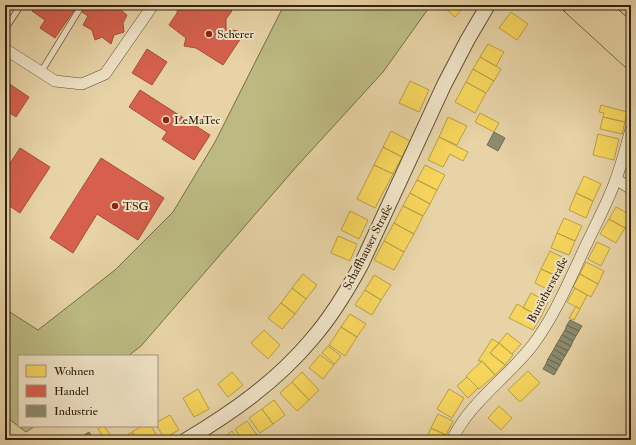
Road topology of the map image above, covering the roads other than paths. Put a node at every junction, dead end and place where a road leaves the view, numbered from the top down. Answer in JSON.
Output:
{"nodes":[{"id":1,"x":21,"y":5,"type":"edge"},
{"id":2,"x":82,"y":5,"type":"edge"},
{"id":3,"x":153,"y":5,"type":"edge"},
{"id":4,"x":488,"y":5,"type":"edge"},
{"id":5,"x":572,"y":5,"type":"edge"},
{"id":6,"x":597,"y":5,"type":"edge"},
{"id":7,"x":5,"y":29,"type":"edge"},
{"id":8,"x":631,"y":35,"type":"edge"},
{"id":9,"x":5,"y":49,"type":"edge"},
{"id":10,"x":631,"y":58,"type":"edge"},
{"id":11,"x":41,"y":72,"type":"junction"},
{"id":12,"x":631,"y":129,"type":"edge"},
{"id":13,"x":616,"y":179,"type":"junction"},
{"id":14,"x":631,"y":189,"type":"edge"},
{"id":15,"x":186,"y":440,"type":"edge"},
{"id":16,"x":452,"y":440,"type":"edge"}],
"edges":[{"from":1,"to":7,"type":"lane"},
{"from":2,"to":11,"type":"lane"},
{"from":3,"to":11,"type":"street"},
{"from":4,"to":15,"type":"street","name":"Schaffhauser Straße"},
{"from":5,"to":10,"type":"highway"},
{"from":6,"to":8,"type":"highway"},
{"from":9,"to":11,"type":"street"},
{"from":12,"to":13,"type":"street","name":"Burötherstraße"},
{"from":13,"to":14,"type":"street"},
{"from":13,"to":16,"type":"street","name":"Burötherstraße"}]}
